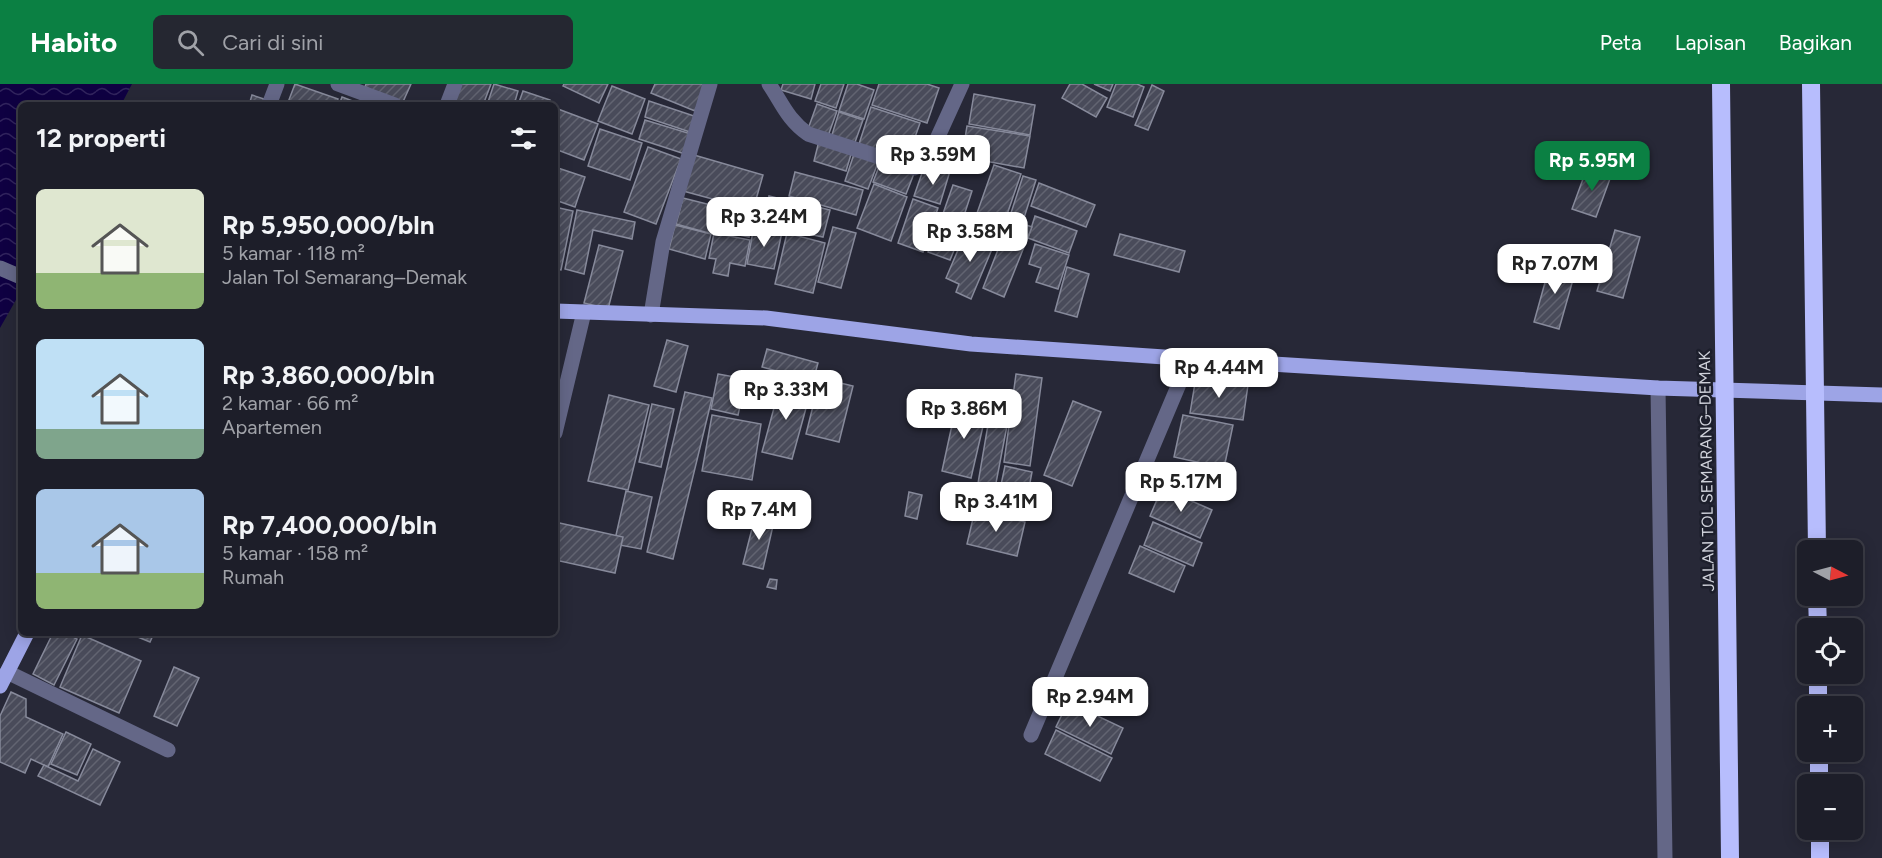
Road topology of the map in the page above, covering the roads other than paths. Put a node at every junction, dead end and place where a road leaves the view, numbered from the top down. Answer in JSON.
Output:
{"nodes":[{"id":1,"x":277,"y":84,"type":"edge"},
{"id":2,"x":338,"y":84,"type":"edge"},
{"id":3,"x":455,"y":84,"type":"edge"},
{"id":4,"x":710,"y":84,"type":"edge"},
{"id":5,"x":769,"y":84,"type":"edge"},
{"id":6,"x":962,"y":84,"type":"edge"},
{"id":7,"x":1721,"y":84,"type":"edge"},
{"id":8,"x":1811,"y":84,"type":"edge"},
{"id":9,"x":270,"y":102,"type":"edge"},
{"id":10,"x":387,"y":102,"type":"edge"},
{"id":11,"x":448,"y":102,"type":"edge"},
{"id":12,"x":0,"y":268,"type":"edge"},
{"id":13,"x":18,"y":276,"type":"edge"},
{"id":14,"x":558,"y":311,"type":"edge"},
{"id":15,"x":584,"y":312,"type":"junction"},
{"id":16,"x":651,"y":315,"type":"junction"},
{"id":17,"x":1190,"y":358,"type":"junction"},
{"id":18,"x":1658,"y":388,"type":"junction"},
{"id":19,"x":1882,"y":395,"type":"edge"},
{"id":20,"x":558,"y":420,"type":"edge"},
{"id":21,"x":1816,"y":540,"type":"edge"},
{"id":22,"x":25,"y":636,"type":"edge"},
{"id":23,"x":7,"y":672,"type":"junction"},
{"id":24,"x":0,"y":686,"type":"edge"},
{"id":25,"x":1031,"y":735,"type":"dead end"},
{"id":26,"x":168,"y":750,"type":"dead end"},
{"id":27,"x":1820,"y":840,"type":"edge"},
{"id":28,"x":1665,"y":858,"type":"edge"},
{"id":29,"x":1730,"y":858,"type":"edge"},
{"id":30,"x":1820,"y":858,"type":"edge"}],
"edges":[{"from":1,"to":9,"type":"street"},
{"from":2,"to":10,"type":"street"},
{"from":3,"to":11,"type":"street"},
{"from":4,"to":16,"type":"street"},
{"from":5,"to":6,"type":"street"},
{"from":7,"to":29,"type":"highway","name":"JALAN TOL SEMARANG–DEMAK"},
{"from":8,"to":21,"type":"highway"},
{"from":12,"to":13,"type":"street"},
{"from":14,"to":15,"type":"main road"},
{"from":15,"to":16,"type":"main road"},
{"from":15,"to":20,"type":"street"},
{"from":16,"to":17,"type":"main road"},
{"from":17,"to":18,"type":"main road"},
{"from":17,"to":25,"type":"street"},
{"from":18,"to":19,"type":"main road"},
{"from":18,"to":28,"type":"street"},
{"from":22,"to":23,"type":"main road"},
{"from":23,"to":24,"type":"main road"},
{"from":23,"to":26,"type":"street"},
{"from":27,"to":30,"type":"highway"}]}
